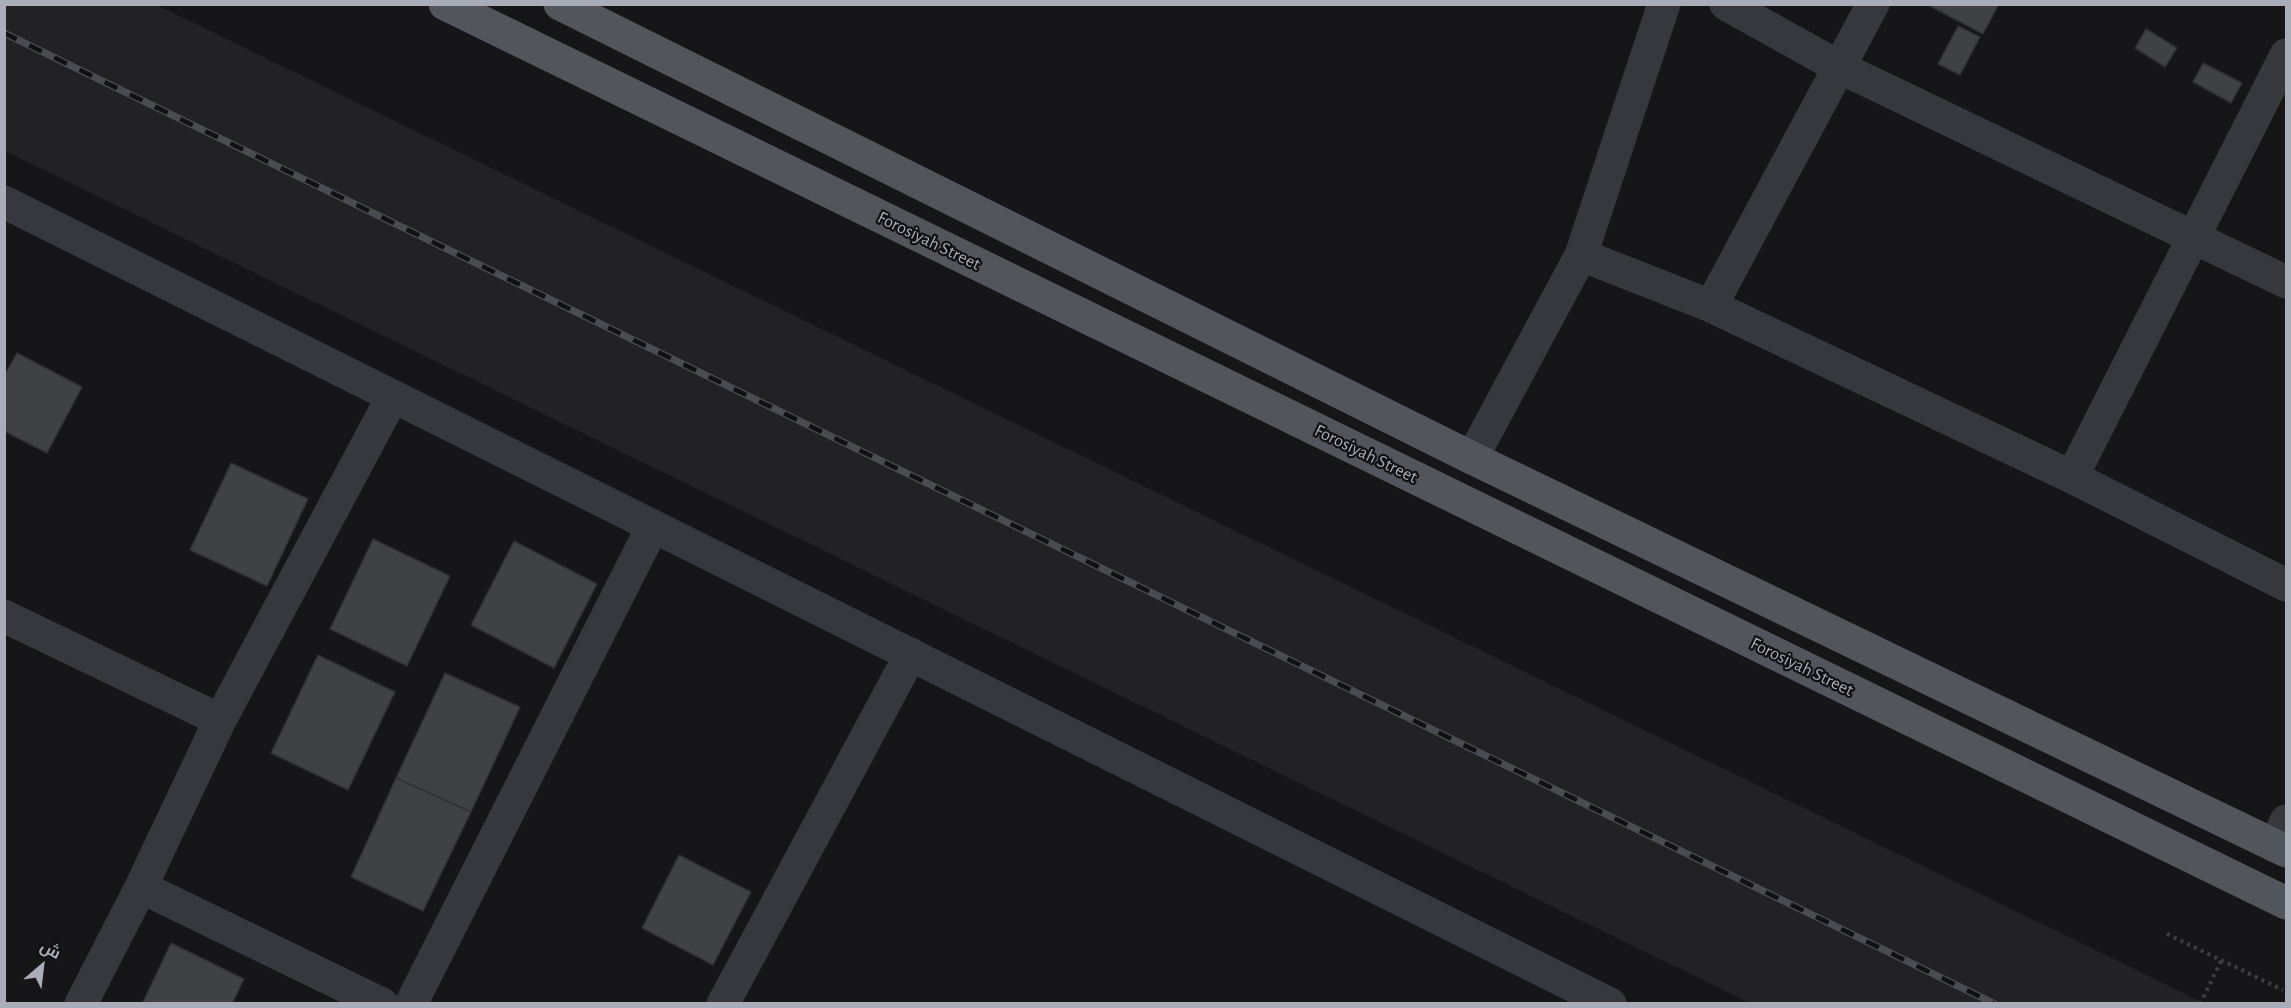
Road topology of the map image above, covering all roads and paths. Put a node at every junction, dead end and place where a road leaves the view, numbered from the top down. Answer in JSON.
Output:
{"nodes":[{"id":1,"x":445,"y":4,"type":"edge"},
{"id":2,"x":560,"y":4,"type":"edge"},
{"id":3,"x":1664,"y":4,"type":"edge"},
{"id":4,"x":1726,"y":4,"type":"edge"},
{"id":5,"x":1873,"y":4,"type":"edge"},
{"id":6,"x":2286,"y":55,"type":"edge"},
{"id":7,"x":1839,"y":67,"type":"junction"},
{"id":8,"x":4,"y":202,"type":"edge"},
{"id":9,"x":2194,"y":237,"type":"junction"},
{"id":10,"x":1581,"y":255,"type":"junction"},
{"id":11,"x":2286,"y":282,"type":"edge"},
{"id":12,"x":1711,"y":306,"type":"junction"},
{"id":13,"x":393,"y":396,"type":"junction"},
{"id":14,"x":1472,"y":458,"type":"junction"},
{"id":15,"x":2072,"y":477,"type":"junction"},
{"id":16,"x":653,"y":526,"type":"junction"},
{"id":17,"x":2286,"y":585,"type":"edge"},
{"id":18,"x":4,"y":616,"type":"edge"},
{"id":19,"x":911,"y":654,"type":"junction"},
{"id":20,"x":220,"y":720,"type":"junction"},
{"id":21,"x":2282,"y":839,"type":"edge"},
{"id":22,"x":141,"y":886,"type":"junction"},
{"id":23,"x":2286,"y":903,"type":"edge"},
{"id":24,"x":2167,"y":934,"type":"dead end"},
{"id":25,"x":2221,"y":961,"type":"junction"},
{"id":26,"x":2283,"y":990,"type":"dead end"},
{"id":27,"x":81,"y":1004,"type":"edge"},
{"id":28,"x":382,"y":1004,"type":"edge"},
{"id":29,"x":411,"y":1004,"type":"edge"},
{"id":30,"x":723,"y":1004,"type":"edge"},
{"id":31,"x":1610,"y":1004,"type":"edge"},
{"id":32,"x":2200,"y":1004,"type":"edge"}],
"edges":[{"from":1,"to":23,"type":"main road","name":"Forosiyah Street"},
{"from":2,"to":14,"type":"main road"},
{"from":3,"to":10,"type":"street"},
{"from":4,"to":7,"type":"street"},
{"from":5,"to":7,"type":"street"},
{"from":6,"to":9,"type":"street"},
{"from":7,"to":9,"type":"street"},
{"from":7,"to":12,"type":"street"},
{"from":8,"to":13,"type":"street"},
{"from":9,"to":11,"type":"street"},
{"from":9,"to":15,"type":"street"},
{"from":10,"to":12,"type":"street"},
{"from":10,"to":14,"type":"street"},
{"from":12,"to":15,"type":"street"},
{"from":13,"to":16,"type":"street"},
{"from":13,"to":20,"type":"street"},
{"from":14,"to":21,"type":"main road"},
{"from":15,"to":17,"type":"street"},
{"from":16,"to":19,"type":"street"},
{"from":16,"to":29,"type":"street"},
{"from":18,"to":20,"type":"street"},
{"from":19,"to":30,"type":"street"},
{"from":19,"to":31,"type":"street"},
{"from":20,"to":22,"type":"street"},
{"from":22,"to":27,"type":"street"},
{"from":22,"to":28,"type":"street"},
{"from":24,"to":25,"type":"path"},
{"from":25,"to":26,"type":"path"},
{"from":25,"to":32,"type":"path"}]}
